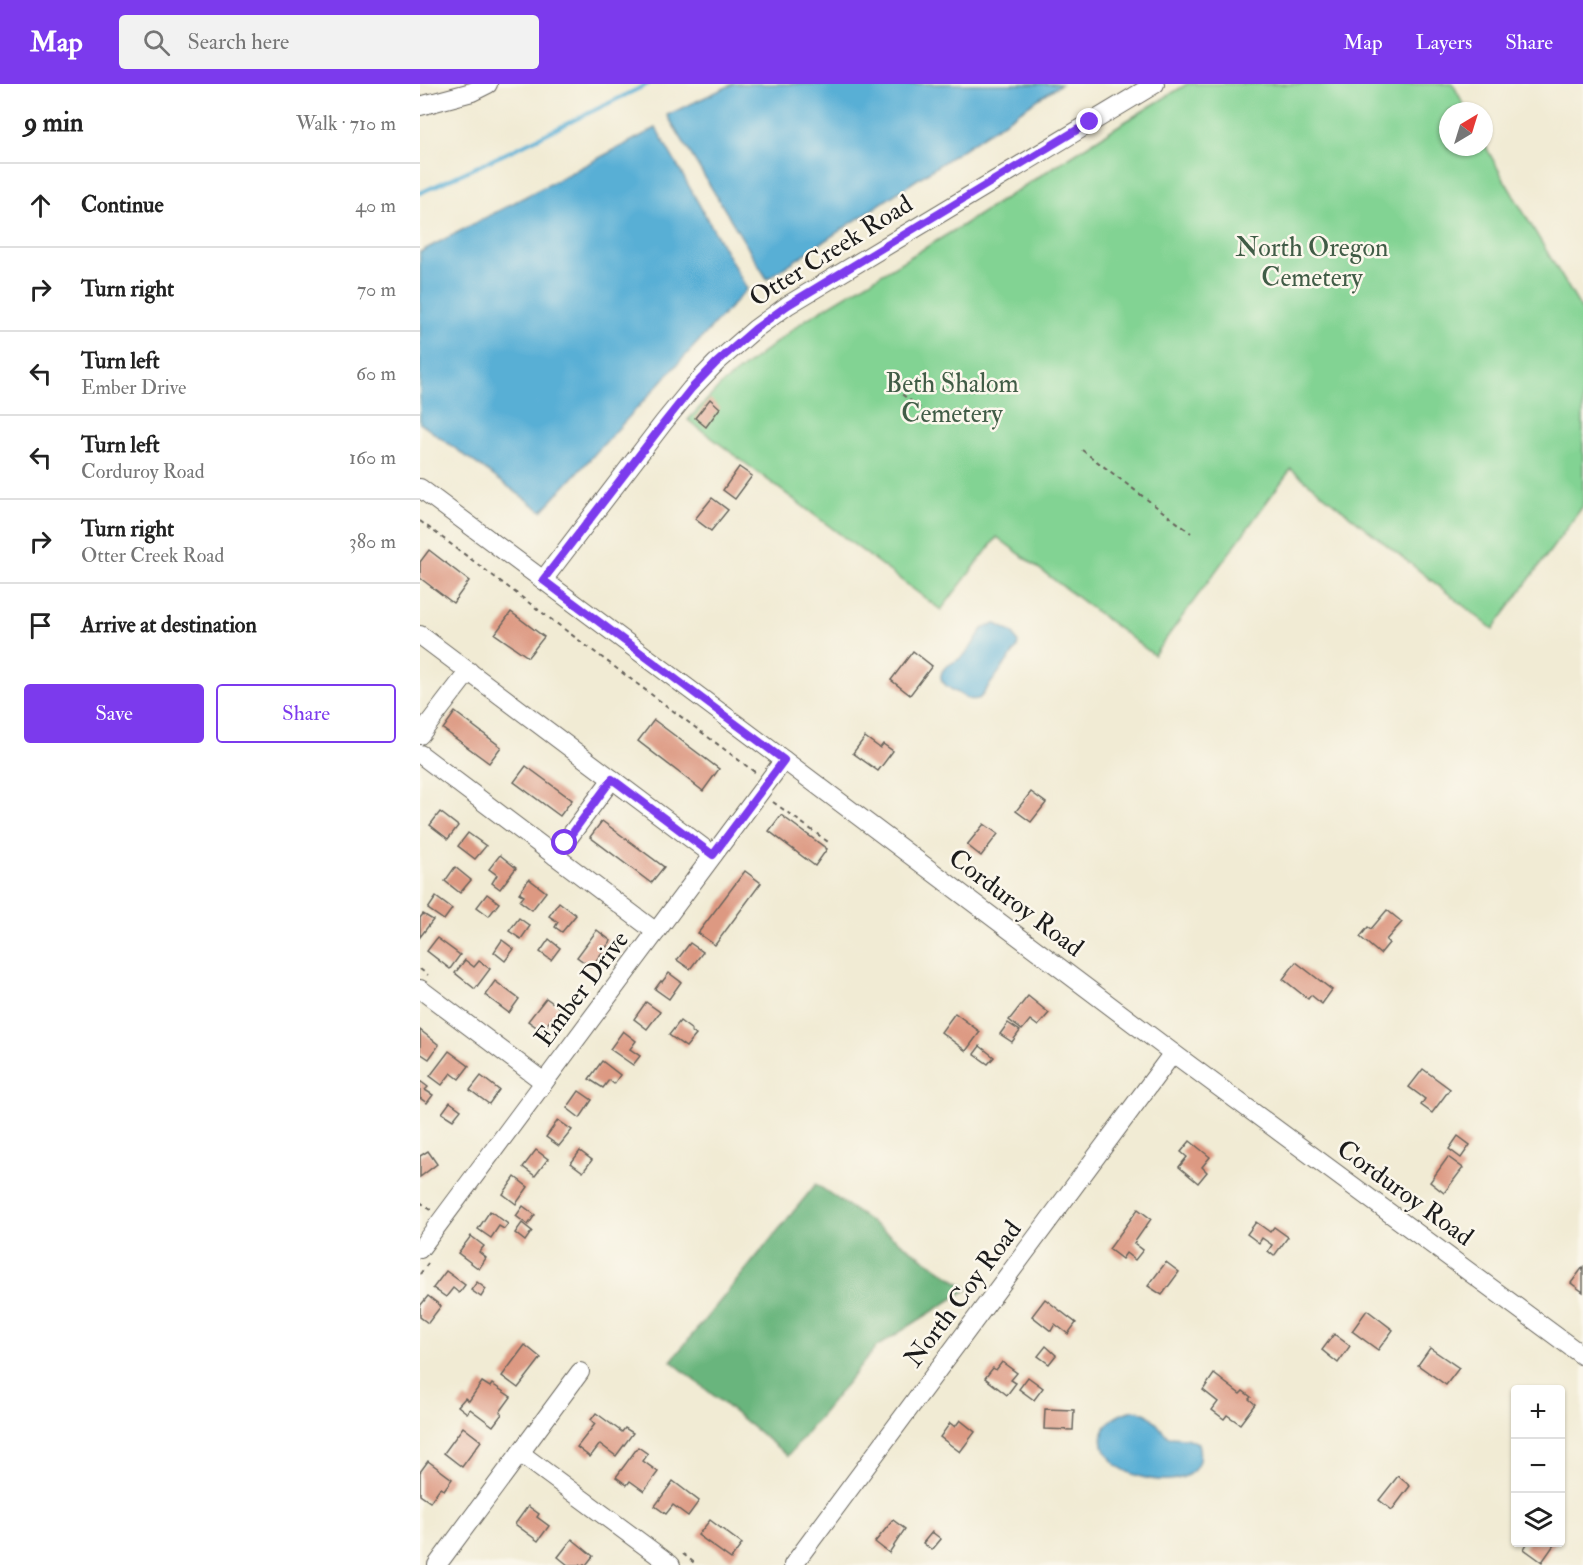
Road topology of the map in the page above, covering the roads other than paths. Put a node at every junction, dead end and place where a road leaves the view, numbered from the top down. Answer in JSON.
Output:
{"nodes":[{"id":1,"x":488,"y":84,"type":"edge"},
{"id":2,"x":1155,"y":84,"type":"edge"},
{"id":3,"x":420,"y":106,"type":"edge"},
{"id":4,"x":420,"y":488,"type":"edge"},
{"id":5,"x":543,"y":580,"type":"junction"},
{"id":6,"x":420,"y":635,"type":"edge"},
{"id":7,"x":469,"y":671,"type":"junction"},
{"id":8,"x":420,"y":735,"type":"edge"},
{"id":9,"x":420,"y":754,"type":"edge"},
{"id":10,"x":784,"y":760,"type":"junction"},
{"id":11,"x":612,"y":779,"type":"junction"},
{"id":12,"x":713,"y":855,"type":"junction"},
{"id":13,"x":555,"y":856,"type":"junction"},
{"id":14,"x":656,"y":932,"type":"junction"},
{"id":15,"x":420,"y":988,"type":"edge"},
{"id":16,"x":1173,"y":1053,"type":"junction"},
{"id":17,"x":544,"y":1082,"type":"junction"},
{"id":18,"x":426,"y":1226,"type":"edge"},
{"id":19,"x":420,"y":1249,"type":"edge"},
{"id":20,"x":1583,"y":1356,"type":"edge"},
{"id":21,"x":580,"y":1372,"type":"dead end"},
{"id":22,"x":520,"y":1453,"type":"junction"},
{"id":23,"x":437,"y":1565,"type":"edge"},
{"id":24,"x":671,"y":1565,"type":"edge"},
{"id":25,"x":793,"y":1565,"type":"edge"}],
"edges":[{"from":1,"to":3,"type":"street"},
{"from":2,"to":5,"type":"street","name":"Otter Creek Road"},
{"from":4,"to":5,"type":"street","name":"Corduroy Road"},
{"from":5,"to":10,"type":"street","name":"Corduroy Road"},
{"from":6,"to":7,"type":"street"},
{"from":7,"to":8,"type":"street"},
{"from":7,"to":11,"type":"street"},
{"from":9,"to":13,"type":"street"},
{"from":10,"to":12,"type":"street","name":"Ember Drive"},
{"from":10,"to":16,"type":"street","name":"Corduroy Road"},
{"from":11,"to":12,"type":"street"},
{"from":11,"to":13,"type":"street"},
{"from":12,"to":14,"type":"street","name":"Ember Drive"},
{"from":13,"to":14,"type":"street"},
{"from":14,"to":17,"type":"street","name":"Ember Drive"},
{"from":15,"to":17,"type":"street"},
{"from":16,"to":20,"type":"street","name":"Corduroy Road"},
{"from":16,"to":25,"type":"street","name":"North Coy Road"},
{"from":17,"to":18,"type":"street","name":"Ember Drive"},
{"from":18,"to":19,"type":"street","name":"Ember Drive"},
{"from":21,"to":22,"type":"street"},
{"from":22,"to":23,"type":"street"},
{"from":22,"to":24,"type":"street"}]}
